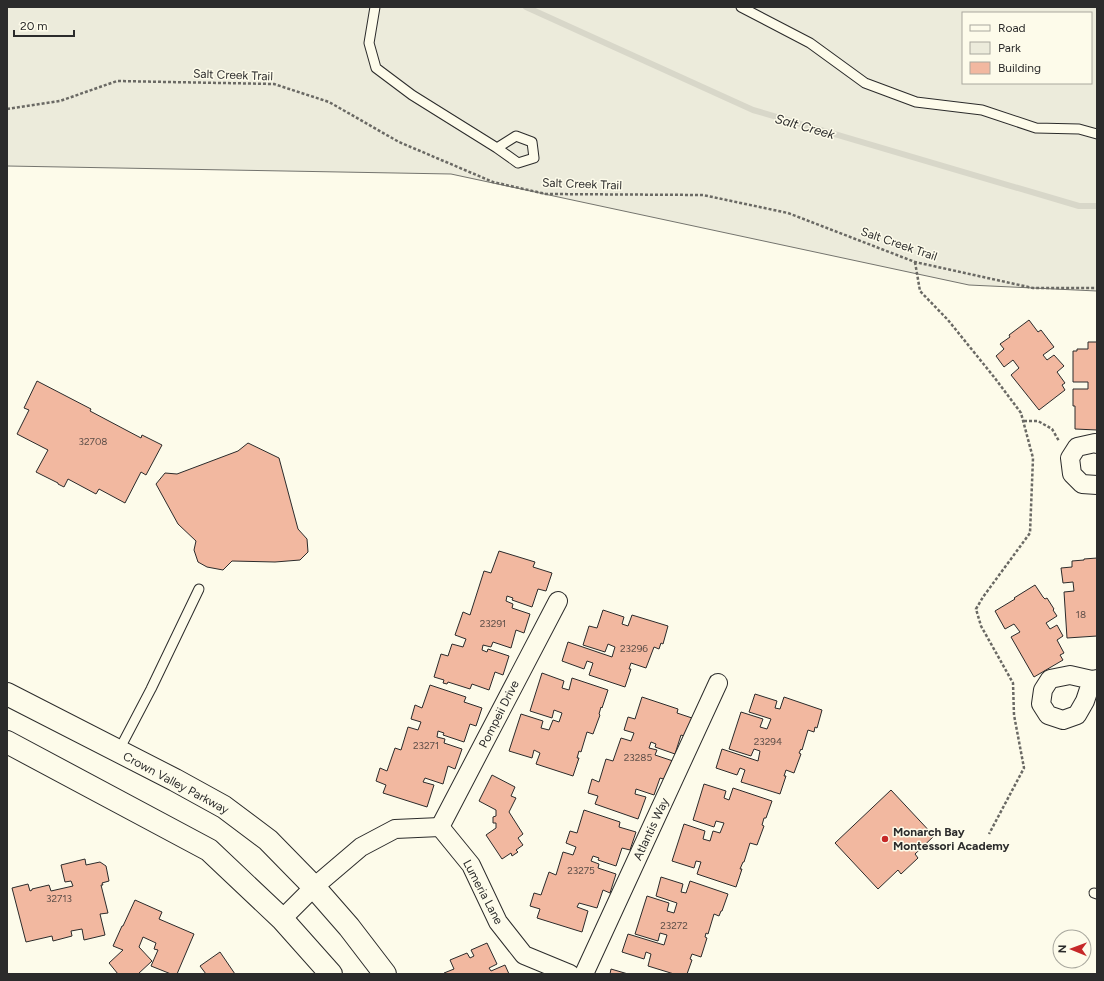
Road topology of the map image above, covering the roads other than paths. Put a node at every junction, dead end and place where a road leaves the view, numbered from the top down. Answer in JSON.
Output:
{"nodes":[{"id":1,"x":375,"y":7,"type":"edge"},
{"id":2,"x":741,"y":7,"type":"edge"},
{"id":3,"x":1097,"y":134,"type":"edge"},
{"id":4,"x":497,"y":148,"type":"dead end"},
{"id":5,"x":1097,"y":444,"type":"edge"},
{"id":6,"x":1097,"y":485,"type":"edge"},
{"id":7,"x":199,"y":589,"type":"dead end"},
{"id":8,"x":558,"y":601,"type":"dead end"},
{"id":9,"x":718,"y":683,"type":"dead end"},
{"id":10,"x":7,"y":694,"type":"edge"},
{"id":11,"x":7,"y":742,"type":"edge"},
{"id":12,"x":118,"y":752,"type":"junction"},
{"id":13,"x":440,"y":827,"type":"junction"},
{"id":14,"x":314,"y":887,"type":"junction"},
{"id":15,"x":282,"y":919,"type":"junction"},
{"id":16,"x":331,"y":974,"type":"edge"},
{"id":17,"x":385,"y":974,"type":"edge"},
{"id":18,"x":570,"y":974,"type":"edge"},
{"id":19,"x":584,"y":974,"type":"edge"}],
"edges":[{"from":1,"to":4,"type":"lane"},
{"from":2,"to":3,"type":"lane"},
{"from":5,"to":6,"type":"street"},
{"from":7,"to":12,"type":"lane"},
{"from":8,"to":13,"type":"street","name":"Pompeii Drive"},
{"from":9,"to":19,"type":"street","name":"Atlantis Way"},
{"from":10,"to":12,"type":"main road","name":"Crown Valley Parkway"},
{"from":11,"to":15,"type":"main road"},
{"from":12,"to":14,"type":"main road","name":"Crown Valley Parkway"},
{"from":13,"to":14,"type":"street"},
{"from":13,"to":18,"type":"street","name":"Lumeria Lane"},
{"from":14,"to":15,"type":"street"},
{"from":14,"to":17,"type":"main road","name":"Crown Valley Parkway"},
{"from":15,"to":16,"type":"main road"}]}
